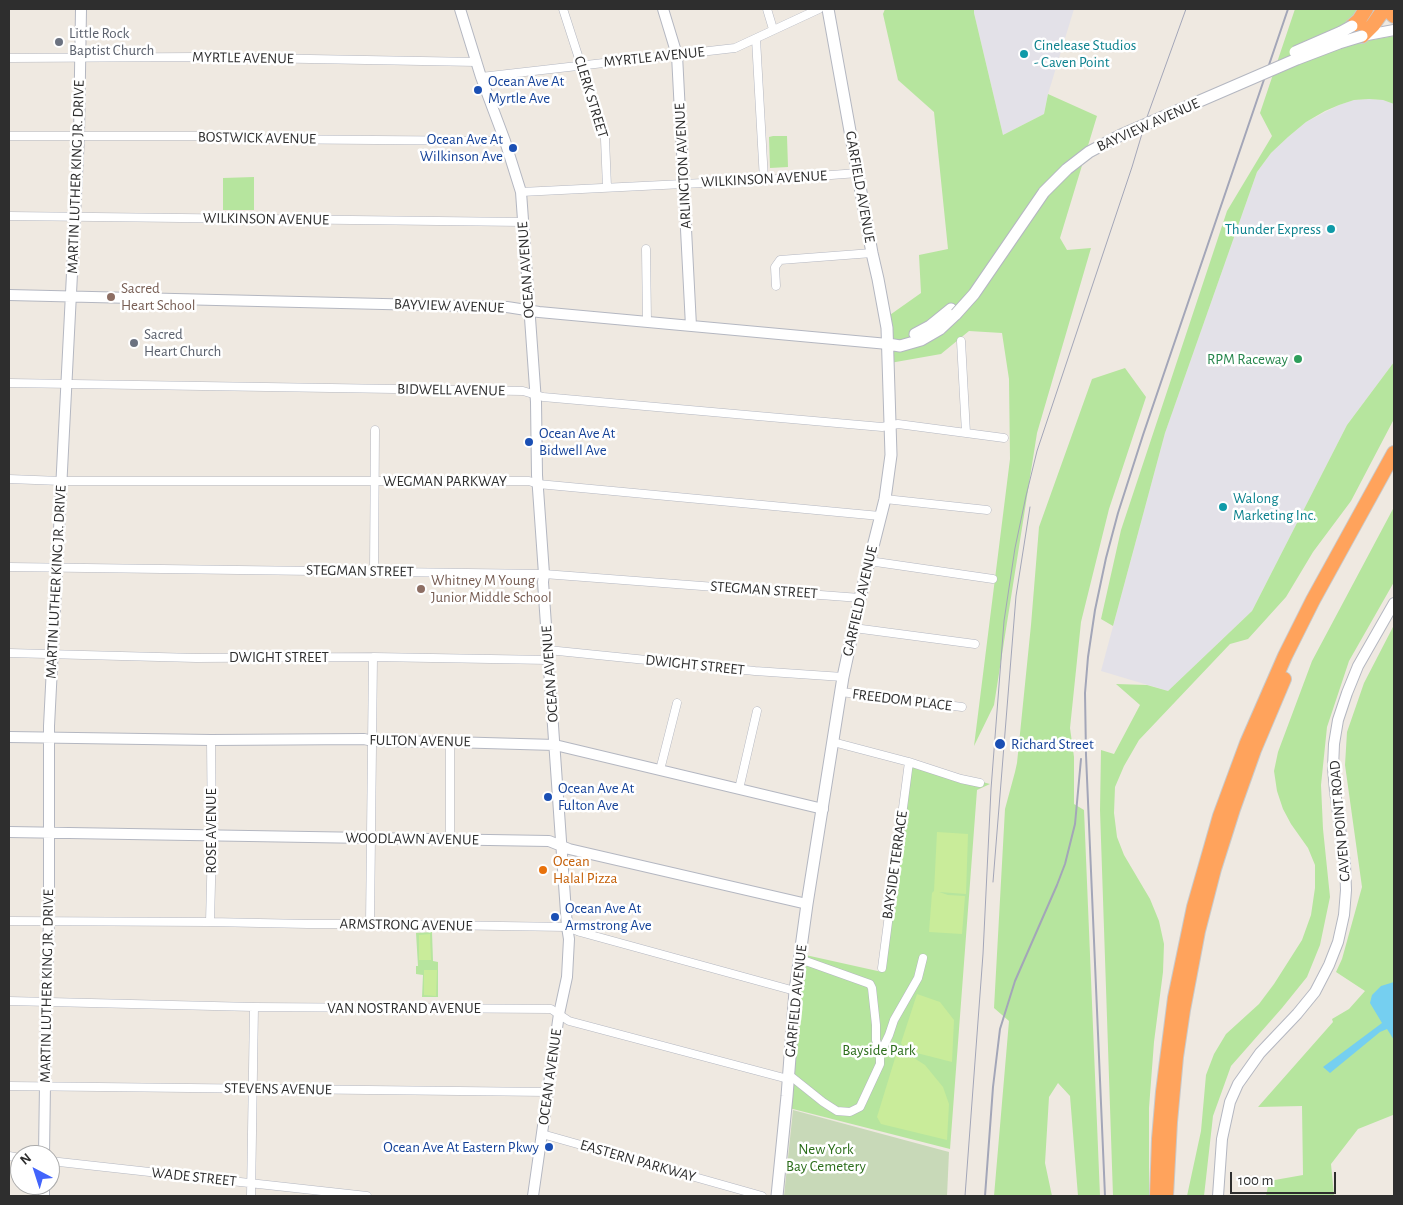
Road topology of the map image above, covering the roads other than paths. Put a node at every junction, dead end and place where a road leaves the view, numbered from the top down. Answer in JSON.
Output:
{"nodes":[{"id":1,"x":81,"y":9,"type":"edge"},
{"id":2,"x":460,"y":9,"type":"edge"},
{"id":3,"x":563,"y":9,"type":"edge"},
{"id":4,"x":663,"y":9,"type":"edge"},
{"id":5,"x":767,"y":9,"type":"edge"},
{"id":6,"x":819,"y":9,"type":"edge"},
{"id":7,"x":828,"y":9,"type":"edge"},
{"id":8,"x":1366,"y":9,"type":"edge"},
{"id":9,"x":1384,"y":9,"type":"edge"},
{"id":10,"x":1394,"y":16,"type":"edge"},
{"id":11,"x":774,"y":30,"type":"junction"},
{"id":12,"x":1394,"y":30,"type":"edge"},
{"id":13,"x":1357,"y":31,"type":"junction"},
{"id":14,"x":756,"y":39,"type":"junction"},
{"id":15,"x":677,"y":55,"type":"junction"},
{"id":16,"x":9,"y":58,"type":"edge"},
{"id":17,"x":81,"y":58,"type":"junction"},
{"id":18,"x":477,"y":62,"type":"junction"},
{"id":19,"x":582,"y":66,"type":"junction"},
{"id":20,"x":481,"y":77,"type":"junction"},
{"id":21,"x":9,"y":136,"type":"edge"},
{"id":22,"x":79,"y":136,"type":"junction"},
{"id":23,"x":504,"y":141,"type":"junction"},
{"id":24,"x":858,"y":173,"type":"junction"},
{"id":25,"x":764,"y":180,"type":"junction"},
{"id":26,"x":684,"y":184,"type":"junction"},
{"id":27,"x":607,"y":187,"type":"junction"},
{"id":28,"x":521,"y":192,"type":"junction"},
{"id":29,"x":9,"y":216,"type":"edge"},
{"id":30,"x":75,"y":216,"type":"junction"},
{"id":31,"x":523,"y":222,"type":"junction"},
{"id":32,"x":646,"y":249,"type":"dead end"},
{"id":33,"x":872,"y":254,"type":"junction"},
{"id":34,"x":776,"y":286,"type":"dead end"},
{"id":35,"x":9,"y":295,"type":"edge"},
{"id":36,"x":71,"y":297,"type":"junction"},
{"id":37,"x":528,"y":310,"type":"junction"},
{"id":38,"x":647,"y":322,"type":"junction"},
{"id":39,"x":691,"y":326,"type":"junction"},
{"id":40,"x":961,"y":341,"type":"dead end"},
{"id":41,"x":888,"y":344,"type":"junction"},
{"id":42,"x":9,"y":383,"type":"edge"},
{"id":43,"x":67,"y":384,"type":"junction"},
{"id":44,"x":535,"y":395,"type":"junction"},
{"id":45,"x":890,"y":426,"type":"junction"},
{"id":46,"x":375,"y":430,"type":"dead end"},
{"id":47,"x":966,"y":433,"type":"junction"},
{"id":48,"x":1004,"y":438,"type":"dead end"},
{"id":49,"x":1394,"y":453,"type":"edge"},
{"id":50,"x":1394,"y":473,"type":"edge"},
{"id":51,"x":9,"y":479,"type":"edge"},
{"id":52,"x":61,"y":481,"type":"junction"},
{"id":53,"x":374,"y":481,"type":"junction"},
{"id":54,"x":538,"y":484,"type":"junction"},
{"id":55,"x":885,"y":499,"type":"junction"},
{"id":56,"x":987,"y":510,"type":"dead end"},
{"id":57,"x":880,"y":516,"type":"junction"},
{"id":58,"x":869,"y":561,"type":"junction"},
{"id":59,"x":9,"y":567,"type":"edge"},
{"id":60,"x":58,"y":567,"type":"junction"},
{"id":61,"x":374,"y":571,"type":"junction"},
{"id":62,"x":544,"y":574,"type":"junction"},
{"id":63,"x":993,"y":579,"type":"dead end"},
{"id":64,"x":860,"y":598,"type":"junction"},
{"id":65,"x":1394,"y":602,"type":"edge"},
{"id":66,"x":854,"y":628,"type":"junction"},
{"id":67,"x":975,"y":644,"type":"dead end"},
{"id":68,"x":9,"y":653,"type":"edge"},
{"id":69,"x":54,"y":654,"type":"junction"},
{"id":70,"x":548,"y":655,"type":"junction"},
{"id":71,"x":373,"y":657,"type":"junction"},
{"id":72,"x":844,"y":677,"type":"junction"},
{"id":73,"x":841,"y":692,"type":"junction"},
{"id":74,"x":677,"y":703,"type":"dead end"},
{"id":75,"x":962,"y":707,"type":"dead end"},
{"id":76,"x":757,"y":711,"type":"dead end"},
{"id":77,"x":9,"y":737,"type":"edge"},
{"id":78,"x":50,"y":738,"type":"junction"},
{"id":79,"x":211,"y":740,"type":"junction"},
{"id":80,"x":373,"y":741,"type":"junction"},
{"id":81,"x":450,"y":742,"type":"junction"},
{"id":82,"x":833,"y":742,"type":"junction"},
{"id":83,"x":555,"y":745,"type":"junction"},
{"id":84,"x":909,"y":762,"type":"junction"},
{"id":85,"x":660,"y":770,"type":"junction"},
{"id":86,"x":980,"y":783,"type":"dead end"},
{"id":87,"x":739,"y":789,"type":"junction"},
{"id":88,"x":823,"y":809,"type":"junction"},
{"id":89,"x":9,"y":832,"type":"edge"},
{"id":90,"x":49,"y":833,"type":"junction"},
{"id":91,"x":212,"y":836,"type":"junction"},
{"id":92,"x":371,"y":838,"type":"junction"},
{"id":93,"x":450,"y":838,"type":"junction"},
{"id":94,"x":562,"y":846,"type":"junction"},
{"id":95,"x":807,"y":904,"type":"junction"},
{"id":96,"x":9,"y":920,"type":"edge"},
{"id":97,"x":49,"y":921,"type":"junction"},
{"id":98,"x":210,"y":922,"type":"junction"},
{"id":99,"x":370,"y":924,"type":"junction"},
{"id":100,"x":567,"y":927,"type":"junction"},
{"id":101,"x":923,"y":958,"type":"dead end"},
{"id":102,"x":800,"y":959,"type":"junction"},
{"id":103,"x":882,"y":968,"type":"dead end"},
{"id":104,"x":795,"y":991,"type":"junction"},
{"id":105,"x":9,"y":1001,"type":"edge"},
{"id":106,"x":46,"y":1002,"type":"junction"},
{"id":107,"x":254,"y":1007,"type":"junction"},
{"id":108,"x":559,"y":1014,"type":"junction"},
{"id":109,"x":880,"y":1054,"type":"junction"},
{"id":110,"x":788,"y":1076,"type":"junction"},
{"id":111,"x":46,"y":1085,"type":"junction"},
{"id":112,"x":9,"y":1086,"type":"edge"},
{"id":113,"x":252,"y":1088,"type":"junction"},
{"id":114,"x":548,"y":1092,"type":"junction"},
{"id":115,"x":542,"y":1134,"type":"junction"},
{"id":116,"x":44,"y":1145,"type":"edge"},
{"id":117,"x":60,"y":1162,"type":"edge"},
{"id":118,"x":251,"y":1184,"type":"junction"},
{"id":119,"x":251,"y":1196,"type":"edge"},
{"id":120,"x":367,"y":1196,"type":"edge"},
{"id":121,"x":533,"y":1196,"type":"edge"},
{"id":122,"x":762,"y":1196,"type":"edge"},
{"id":123,"x":777,"y":1196,"type":"edge"},
{"id":124,"x":1157,"y":1196,"type":"edge"},
{"id":125,"x":1166,"y":1196,"type":"edge"},
{"id":126,"x":1218,"y":1196,"type":"edge"}],
"edges":[{"from":1,"to":17,"type":"street","name":"MARTIN LUTHER KING JR. DRIVE"},
{"from":2,"to":18,"type":"street","name":"OCEAN AVENUE"},
{"from":3,"to":19,"type":"street","name":"CLERK STREET"},
{"from":4,"to":15,"type":"street","name":"ARLINGTON AVENUE"},
{"from":5,"to":11,"type":"street"},
{"from":6,"to":11,"type":"street","name":"MYRTLE AVENUE"},
{"from":7,"to":24,"type":"main road","name":"GARFIELD AVENUE"},
{"from":8,"to":13,"type":"highway"},
{"from":9,"to":10,"type":"highway"},
{"from":9,"to":13,"type":"highway"},
{"from":11,"to":14,"type":"street","name":"MYRTLE AVENUE"},
{"from":12,"to":13,"type":"street","name":"BAYVIEW AVENUE"},
{"from":13,"to":41,"type":"main road","name":"BAYVIEW AVENUE","bridge":true},
{"from":14,"to":15,"type":"street","name":"MYRTLE AVENUE"},
{"from":14,"to":25,"type":"street"},
{"from":15,"to":19,"type":"street","name":"MYRTLE AVENUE"},
{"from":15,"to":26,"type":"street","name":"ARLINGTON AVENUE"},
{"from":16,"to":17,"type":"street","name":"MYRTLE AVENUE"},
{"from":17,"to":18,"type":"street","name":"MYRTLE AVENUE"},
{"from":17,"to":22,"type":"street","name":"MARTIN LUTHER KING JR. DRIVE"},
{"from":18,"to":20,"type":"street","name":"OCEAN AVENUE"},
{"from":19,"to":20,"type":"street","name":"MYRTLE AVENUE"},
{"from":19,"to":27,"type":"street","name":"CLERK STREET"},
{"from":20,"to":23,"type":"street","name":"OCEAN AVENUE"},
{"from":21,"to":22,"type":"street","name":"BOSTWICK AVENUE"},
{"from":22,"to":23,"type":"street","name":"BOSTWICK AVENUE"},
{"from":22,"to":30,"type":"street","name":"MARTIN LUTHER KING JR. DRIVE"},
{"from":23,"to":28,"type":"street","name":"OCEAN AVENUE"},
{"from":24,"to":25,"type":"street","name":"WILKINSON AVENUE"},
{"from":24,"to":33,"type":"main road","name":"GARFIELD AVENUE"},
{"from":25,"to":26,"type":"street","name":"WILKINSON AVENUE"},
{"from":26,"to":27,"type":"street","name":"WILKINSON AVENUE"},
{"from":26,"to":39,"type":"street","name":"ARLINGTON AVENUE"},
{"from":27,"to":28,"type":"street","name":"WILKINSON AVENUE"},
{"from":28,"to":31,"type":"street","name":"OCEAN AVENUE"},
{"from":29,"to":30,"type":"street","name":"WILKINSON AVENUE"},
{"from":30,"to":31,"type":"street","name":"WILKINSON AVENUE"},
{"from":30,"to":36,"type":"street","name":"MARTIN LUTHER KING JR. DRIVE"},
{"from":31,"to":37,"type":"street","name":"OCEAN AVENUE"},
{"from":32,"to":38,"type":"street"},
{"from":33,"to":34,"type":"street"},
{"from":33,"to":41,"type":"main road","name":"GARFIELD AVENUE"},
{"from":35,"to":36,"type":"street","name":"BAYVIEW AVENUE"},
{"from":36,"to":37,"type":"street","name":"BAYVIEW AVENUE"},
{"from":36,"to":43,"type":"street","name":"MARTIN LUTHER KING JR. DRIVE"},
{"from":37,"to":38,"type":"street","name":"BAYVIEW AVENUE"},
{"from":37,"to":44,"type":"street","name":"OCEAN AVENUE"},
{"from":38,"to":39,"type":"street","name":"BAYVIEW AVENUE"},
{"from":39,"to":41,"type":"street","name":"BAYVIEW AVENUE"},
{"from":40,"to":47,"type":"street"},
{"from":41,"to":45,"type":"main road","name":"GARFIELD AVENUE"},
{"from":42,"to":43,"type":"street","name":"BIDWELL AVENUE"},
{"from":43,"to":44,"type":"street","name":"BIDWELL AVENUE"},
{"from":43,"to":52,"type":"street","name":"MARTIN LUTHER KING JR. DRIVE"},
{"from":44,"to":45,"type":"street","name":"BIDWELL AVENUE"},
{"from":44,"to":54,"type":"street","name":"OCEAN AVENUE"},
{"from":45,"to":47,"type":"street","name":"BIDWELL AVENUE"},
{"from":45,"to":55,"type":"main road","name":"GARFIELD AVENUE"},
{"from":46,"to":53,"type":"street"},
{"from":47,"to":48,"type":"street","name":"BIDWELL AVENUE"},
{"from":49,"to":124,"type":"highway"},
{"from":50,"to":125,"type":"highway"},
{"from":51,"to":52,"type":"street","name":"WEGMAN PARKWAY"},
{"from":52,"to":53,"type":"street","name":"WEGMAN PARKWAY"},
{"from":52,"to":60,"type":"street","name":"MARTIN LUTHER KING JR. DRIVE"},
{"from":53,"to":54,"type":"street","name":"WEGMAN PARKWAY"},
{"from":53,"to":61,"type":"street"},
{"from":54,"to":57,"type":"street","name":"WEGMAN PARKWAY"},
{"from":54,"to":62,"type":"street","name":"OCEAN AVENUE"},
{"from":55,"to":56,"type":"street"},
{"from":55,"to":57,"type":"main road","name":"GARFIELD AVENUE"},
{"from":57,"to":58,"type":"main road","name":"GARFIELD AVENUE"},
{"from":58,"to":63,"type":"street"},
{"from":58,"to":64,"type":"main road","name":"GARFIELD AVENUE"},
{"from":59,"to":60,"type":"street","name":"STEGMAN STREET"},
{"from":60,"to":61,"type":"street","name":"STEGMAN STREET"},
{"from":60,"to":69,"type":"street","name":"MARTIN LUTHER KING JR. DRIVE"},
{"from":61,"to":62,"type":"street","name":"STEGMAN STREET"},
{"from":62,"to":64,"type":"street","name":"STEGMAN STREET"},
{"from":62,"to":70,"type":"street","name":"OCEAN AVENUE"},
{"from":64,"to":66,"type":"main road","name":"GARFIELD AVENUE"},
{"from":65,"to":126,"type":"street","name":"CAVEN POINT ROAD"},
{"from":66,"to":67,"type":"street"},
{"from":66,"to":72,"type":"main road","name":"GARFIELD AVENUE"},
{"from":68,"to":69,"type":"street","name":"DWIGHT STREET"},
{"from":69,"to":71,"type":"street","name":"DWIGHT STREET"},
{"from":69,"to":78,"type":"street","name":"MARTIN LUTHER KING JR. DRIVE"},
{"from":70,"to":71,"type":"street","name":"DWIGHT STREET"},
{"from":70,"to":72,"type":"street","name":"DWIGHT STREET"},
{"from":70,"to":83,"type":"street","name":"OCEAN AVENUE"},
{"from":71,"to":80,"type":"street"},
{"from":72,"to":73,"type":"main road","name":"GARFIELD AVENUE"},
{"from":73,"to":75,"type":"street","name":"FREEDOM PLACE"},
{"from":73,"to":82,"type":"main road","name":"GARFIELD AVENUE"},
{"from":74,"to":85,"type":"street"},
{"from":76,"to":87,"type":"street"},
{"from":77,"to":78,"type":"street","name":"FULTON AVENUE"},
{"from":78,"to":79,"type":"street","name":"FULTON AVENUE"},
{"from":78,"to":90,"type":"street","name":"MARTIN LUTHER KING JR. DRIVE"},
{"from":79,"to":80,"type":"street","name":"FULTON AVENUE"},
{"from":79,"to":91,"type":"street","name":"ROSE AVENUE"},
{"from":80,"to":81,"type":"street","name":"FULTON AVENUE"},
{"from":80,"to":92,"type":"street"},
{"from":81,"to":83,"type":"street","name":"FULTON AVENUE"},
{"from":81,"to":93,"type":"street"},
{"from":82,"to":84,"type":"street"},
{"from":82,"to":88,"type":"main road","name":"GARFIELD AVENUE"},
{"from":83,"to":85,"type":"street","name":"FULTON AVENUE"},
{"from":83,"to":94,"type":"street","name":"OCEAN AVENUE"},
{"from":84,"to":86,"type":"street"},
{"from":84,"to":103,"type":"street","name":"BAYSIDE TERRACE"},
{"from":85,"to":87,"type":"street","name":"FULTON AVENUE"},
{"from":87,"to":88,"type":"street","name":"FULTON AVENUE"},
{"from":88,"to":95,"type":"main road","name":"GARFIELD AVENUE"},
{"from":89,"to":90,"type":"street","name":"WOODLAWN AVENUE"},
{"from":90,"to":91,"type":"street","name":"WOODLAWN AVENUE"},
{"from":90,"to":97,"type":"street","name":"MARTIN LUTHER KING JR. DRIVE"},
{"from":91,"to":92,"type":"street","name":"WOODLAWN AVENUE"},
{"from":91,"to":98,"type":"street","name":"ROSE AVENUE"},
{"from":92,"to":93,"type":"street","name":"WOODLAWN AVENUE"},
{"from":92,"to":99,"type":"street"},
{"from":93,"to":94,"type":"street","name":"WOODLAWN AVENUE"},
{"from":94,"to":95,"type":"street","name":"WOODLAWN AVENUE"},
{"from":94,"to":100,"type":"street","name":"OCEAN AVENUE"},
{"from":95,"to":102,"type":"main road","name":"GARFIELD AVENUE"},
{"from":96,"to":97,"type":"street","name":"ARMSTRONG AVENUE"},
{"from":97,"to":98,"type":"street","name":"ARMSTRONG AVENUE"},
{"from":97,"to":106,"type":"street","name":"MARTIN LUTHER KING JR. DRIVE"},
{"from":98,"to":99,"type":"street","name":"ARMSTRONG AVENUE"},
{"from":99,"to":100,"type":"street","name":"ARMSTRONG AVENUE"},
{"from":100,"to":104,"type":"street","name":"ARMSTRONG AVENUE"},
{"from":100,"to":108,"type":"street","name":"OCEAN AVENUE"},
{"from":101,"to":109,"type":"street"},
{"from":102,"to":104,"type":"main road","name":"GARFIELD AVENUE"},
{"from":102,"to":109,"type":"street"},
{"from":104,"to":110,"type":"main road","name":"GARFIELD AVENUE"},
{"from":105,"to":106,"type":"street","name":"VAN NOSTRAND AVENUE"},
{"from":106,"to":107,"type":"street","name":"VAN NOSTRAND AVENUE"},
{"from":106,"to":111,"type":"street","name":"MARTIN LUTHER KING JR. DRIVE"},
{"from":107,"to":108,"type":"street","name":"VAN NOSTRAND AVENUE"},
{"from":107,"to":113,"type":"street"},
{"from":108,"to":110,"type":"street","name":"VAN NOSTRAND AVENUE"},
{"from":108,"to":114,"type":"street","name":"OCEAN AVENUE"},
{"from":109,"to":110,"type":"street"},
{"from":110,"to":123,"type":"main road","name":"GARFIELD AVENUE"},
{"from":111,"to":112,"type":"street","name":"STEVENS AVENUE"},
{"from":111,"to":113,"type":"street","name":"STEVENS AVENUE"},
{"from":111,"to":116,"type":"street","name":"MARTIN LUTHER KING JR. DRIVE"},
{"from":113,"to":114,"type":"street","name":"STEVENS AVENUE"},
{"from":113,"to":118,"type":"street"},
{"from":114,"to":115,"type":"street","name":"OCEAN AVENUE"},
{"from":115,"to":121,"type":"street","name":"OCEAN AVENUE"},
{"from":115,"to":122,"type":"street","name":"EASTERN PARKWAY"},
{"from":117,"to":118,"type":"street","name":"WADE STREET"},
{"from":118,"to":119,"type":"street"},
{"from":118,"to":120,"type":"street","name":"WADE STREET"}]}
